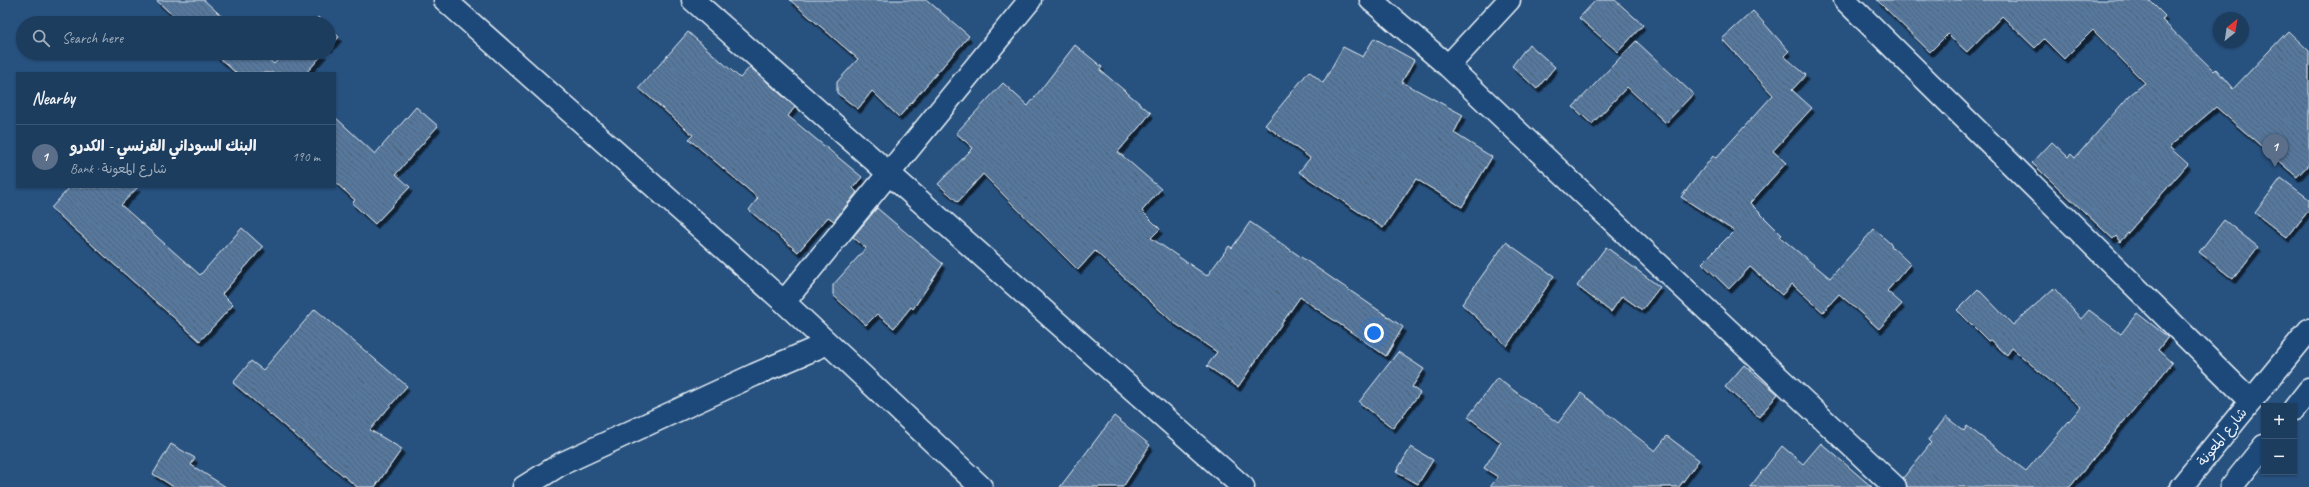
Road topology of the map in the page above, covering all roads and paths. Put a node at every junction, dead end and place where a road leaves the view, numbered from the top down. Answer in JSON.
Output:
{"nodes":[{"id":1,"x":445,"y":0,"type":"edge"},
{"id":2,"x":693,"y":0,"type":"edge"},
{"id":3,"x":1030,"y":0,"type":"edge"},
{"id":4,"x":1371,"y":0,"type":"edge"},
{"id":5,"x":1509,"y":0,"type":"edge"},
{"id":6,"x":1845,"y":0,"type":"edge"},
{"id":7,"x":1448,"y":66,"type":"junction"},
{"id":8,"x":888,"y":174,"type":"junction"},
{"id":9,"x":784,"y":302,"type":"junction"},
{"id":10,"x":2309,"y":330,"type":"edge"},
{"id":11,"x":826,"y":344,"type":"junction"},
{"id":12,"x":2309,"y":390,"type":"edge"},
{"id":13,"x":2251,"y":401,"type":"junction"},
{"id":14,"x":2297,"y":405,"type":"edge"},
{"id":15,"x":2261,"y":450,"type":"edge"},
{"id":16,"x":524,"y":487,"type":"edge"},
{"id":17,"x":981,"y":487,"type":"edge"},
{"id":18,"x":1243,"y":487,"type":"edge"},
{"id":19,"x":1895,"y":487,"type":"edge"},
{"id":20,"x":2181,"y":487,"type":"edge"},
{"id":21,"x":2230,"y":487,"type":"edge"}],
"edges":[{"from":1,"to":9,"type":"main road"},
{"from":2,"to":8,"type":"main road"},
{"from":3,"to":8,"type":"main road"},
{"from":4,"to":7,"type":"main road"},
{"from":5,"to":7,"type":"main road"},
{"from":6,"to":13,"type":"main road"},
{"from":7,"to":19,"type":"main road"},
{"from":8,"to":9,"type":"main road"},
{"from":8,"to":18,"type":"main road"},
{"from":9,"to":11,"type":"main road"},
{"from":10,"to":13,"type":"main road","name":"شارع المعونة"},
{"from":11,"to":16,"type":"main road"},
{"from":11,"to":17,"type":"main road"},
{"from":12,"to":14,"type":"main road"},
{"from":13,"to":20,"type":"main road","name":"شارع المعونة"},
{"from":15,"to":21,"type":"main road"}]}
